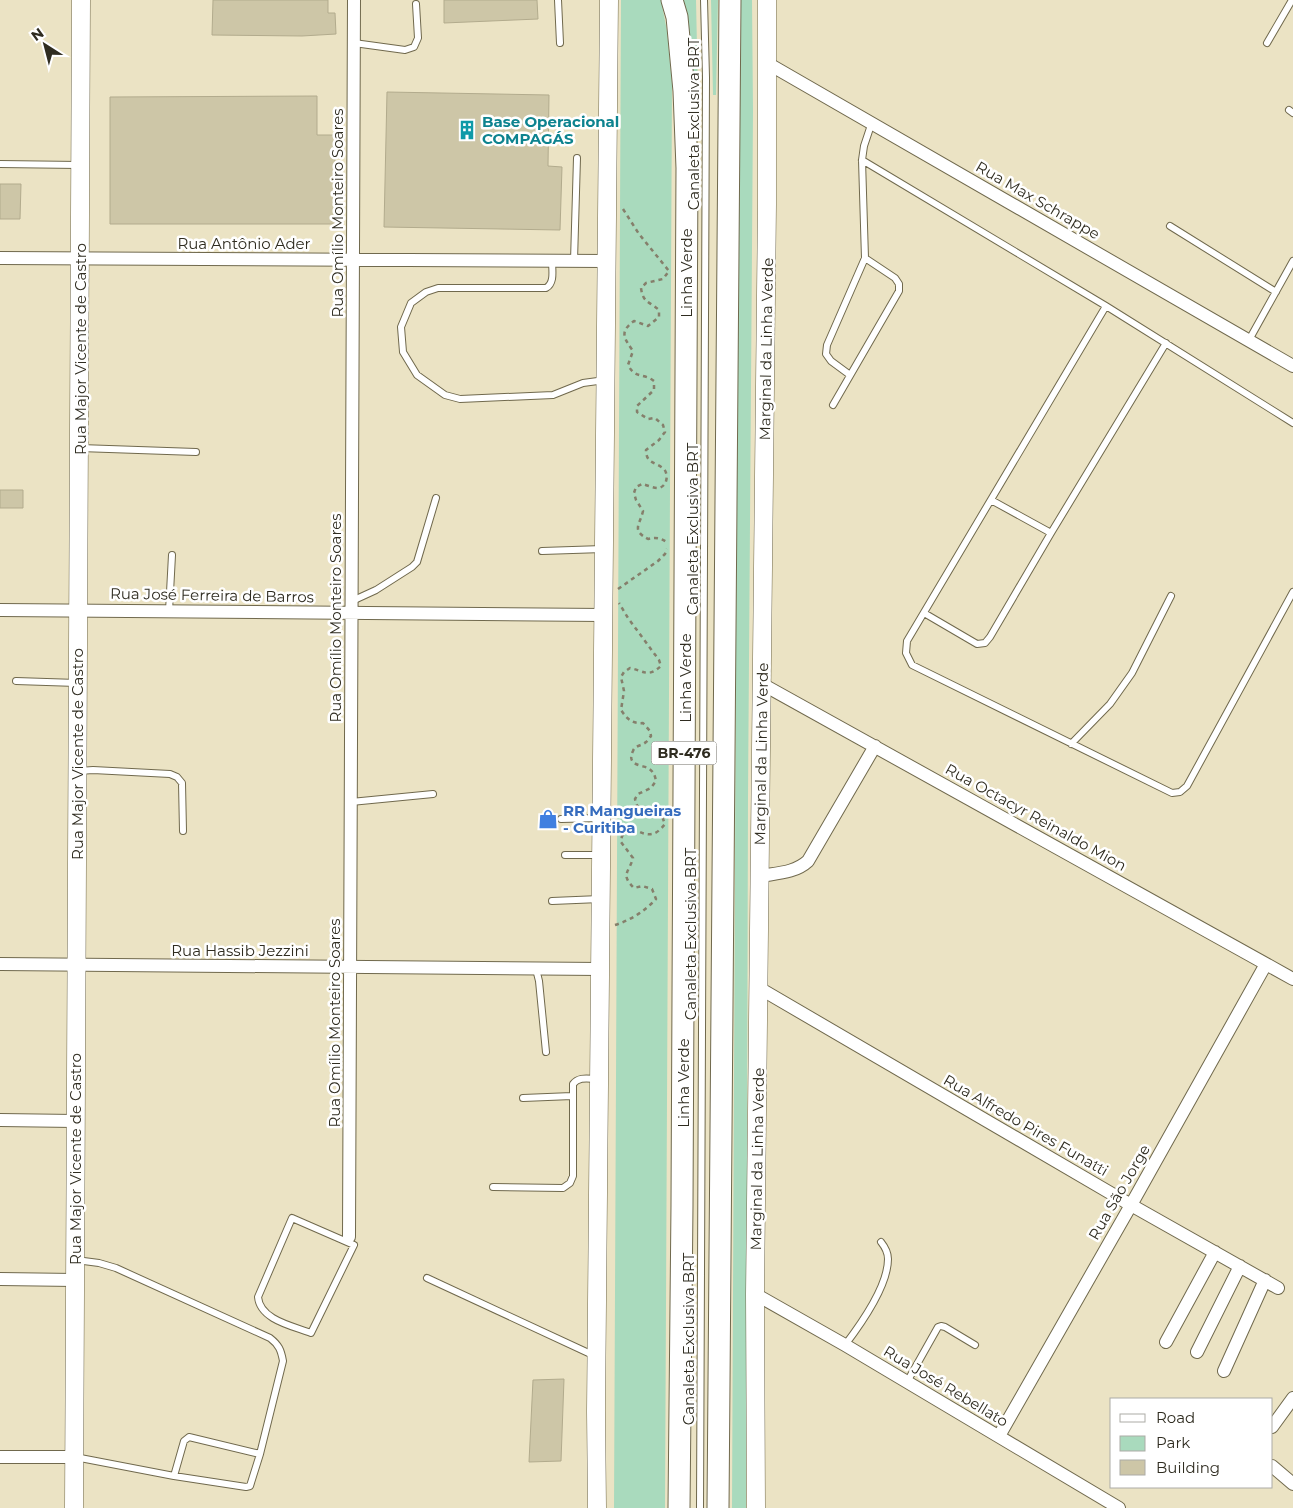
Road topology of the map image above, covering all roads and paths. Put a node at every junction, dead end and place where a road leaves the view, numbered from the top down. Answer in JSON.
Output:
{"nodes":[{"id":1,"x":81,"y":0,"type":"edge"},
{"id":2,"x":354,"y":0,"type":"edge"},
{"id":3,"x":558,"y":0,"type":"edge"},
{"id":4,"x":609,"y":0,"type":"edge"},
{"id":5,"x":672,"y":0,"type":"edge"},
{"id":6,"x":704,"y":0,"type":"edge"},
{"id":7,"x":730,"y":0,"type":"edge"},
{"id":8,"x":767,"y":0,"type":"edge"},
{"id":9,"x":1292,"y":0,"type":"edge"},
{"id":10,"x":416,"y":4,"type":"dead end"},
{"id":11,"x":560,"y":42,"type":"dead end"},
{"id":12,"x":354,"y":43,"type":"junction"},
{"id":13,"x":1267,"y":43,"type":"dead end"},
{"id":14,"x":767,"y":63,"type":"junction"},
{"id":15,"x":872,"y":122,"type":"junction"},
{"id":16,"x":577,"y":158,"type":"dead end"},
{"id":17,"x":862,"y":160,"type":"junction"},
{"id":18,"x":0,"y":164,"type":"edge"},
{"id":19,"x":80,"y":165,"type":"junction"},
{"id":20,"x":623,"y":208,"type":"dead end"},
{"id":21,"x":1170,"y":226,"type":"dead end"},
{"id":22,"x":0,"y":258,"type":"edge"},
{"id":23,"x":865,"y":258,"type":"junction"},
{"id":24,"x":80,"y":259,"type":"junction"},
{"id":25,"x":353,"y":260,"type":"junction"},
{"id":26,"x":552,"y":261,"type":"junction"},
{"id":27,"x":574,"y":261,"type":"junction"},
{"id":28,"x":607,"y":261,"type":"junction"},
{"id":29,"x":1293,"y":261,"type":"edge"},
{"id":30,"x":1276,"y":292,"type":"junction"},
{"id":31,"x":1106,"y":306,"type":"junction"},
{"id":32,"x":1248,"y":340,"type":"junction"},
{"id":33,"x":1166,"y":343,"type":"junction"},
{"id":34,"x":1293,"y":366,"type":"edge"},
{"id":35,"x":850,"y":375,"type":"junction"},
{"id":36,"x":606,"y":380,"type":"junction"},
{"id":37,"x":833,"y":405,"type":"dead end"},
{"id":38,"x":1293,"y":423,"type":"edge"},
{"id":39,"x":79,"y":448,"type":"junction"},
{"id":40,"x":196,"y":452,"type":"dead end"},
{"id":41,"x":436,"y":498,"type":"dead end"},
{"id":42,"x":991,"y":500,"type":"junction"},
{"id":43,"x":1051,"y":533,"type":"junction"},
{"id":44,"x":604,"y":548,"type":"junction"},
{"id":45,"x":542,"y":550,"type":"dead end"},
{"id":46,"x":172,"y":555,"type":"dead end"},
{"id":47,"x":613,"y":592,"type":"dead end"},
{"id":48,"x":1293,"y":592,"type":"edge"},
{"id":49,"x":1171,"y":596,"type":"dead end"},
{"id":50,"x":618,"y":601,"type":"dead end"},
{"id":51,"x":352,"y":607,"type":"junction"},
{"id":52,"x":0,"y":610,"type":"edge"},
{"id":53,"x":78,"y":610,"type":"junction"},
{"id":54,"x":169,"y":611,"type":"junction"},
{"id":55,"x":924,"y":613,"type":"junction"},
{"id":56,"x":604,"y":615,"type":"junction"},
{"id":57,"x":16,"y":681,"type":"dead end"},
{"id":58,"x":78,"y":683,"type":"junction"},
{"id":59,"x":762,"y":684,"type":"junction"},
{"id":60,"x":1072,"y":744,"type":"junction"},
{"id":61,"x":875,"y":746,"type":"junction"},
{"id":62,"x":77,"y":771,"type":"junction"},
{"id":63,"x":433,"y":794,"type":"dead end"},
{"id":64,"x":351,"y":802,"type":"junction"},
{"id":65,"x":602,"y":818,"type":"junction"},
{"id":66,"x":561,"y":819,"type":"dead end"},
{"id":67,"x":183,"y":832,"type":"dead end"},
{"id":68,"x":565,"y":854,"type":"dead end"},
{"id":69,"x":602,"y":855,"type":"junction"},
{"id":70,"x":760,"y":876,"type":"junction"},
{"id":71,"x":601,"y":899,"type":"junction"},
{"id":72,"x":552,"y":901,"type":"dead end"},
{"id":73,"x":611,"y":926,"type":"dead end"},
{"id":74,"x":0,"y":964,"type":"edge"},
{"id":75,"x":1266,"y":964,"type":"junction"},
{"id":76,"x":76,"y":965,"type":"junction"},
{"id":77,"x":350,"y":967,"type":"junction"},
{"id":78,"x":536,"y":969,"type":"junction"},
{"id":79,"x":601,"y":969,"type":"junction"},
{"id":80,"x":1293,"y":979,"type":"edge"},
{"id":81,"x":759,"y":988,"type":"junction"},
{"id":82,"x":546,"y":1052,"type":"dead end"},
{"id":83,"x":600,"y":1079,"type":"junction"},
{"id":84,"x":572,"y":1096,"type":"junction"},
{"id":85,"x":524,"y":1098,"type":"dead end"},
{"id":86,"x":0,"y":1120,"type":"edge"},
{"id":87,"x":76,"y":1121,"type":"junction"},
{"id":88,"x":493,"y":1187,"type":"dead end"},
{"id":89,"x":1131,"y":1205,"type":"junction"},
{"id":90,"x":349,"y":1240,"type":"junction"},
{"id":91,"x":881,"y":1242,"type":"dead end"},
{"id":92,"x":1215,"y":1252,"type":"junction"},
{"id":93,"x":75,"y":1260,"type":"junction"},
{"id":94,"x":1240,"y":1266,"type":"junction"},
{"id":95,"x":426,"y":1278,"type":"dead end"},
{"id":96,"x":0,"y":1279,"type":"edge"},
{"id":97,"x":75,"y":1280,"type":"junction"},
{"id":98,"x":1265,"y":1280,"type":"junction"},
{"id":99,"x":1278,"y":1288,"type":"dead end"},
{"id":100,"x":756,"y":1294,"type":"junction"},
{"id":101,"x":1166,"y":1342,"type":"dead end"},
{"id":102,"x":845,"y":1345,"type":"junction"},
{"id":103,"x":975,"y":1345,"type":"dead end"},
{"id":104,"x":1197,"y":1352,"type":"dead end"},
{"id":105,"x":597,"y":1357,"type":"junction"},
{"id":106,"x":1224,"y":1371,"type":"dead end"},
{"id":107,"x":907,"y":1382,"type":"junction"},
{"id":108,"x":1293,"y":1398,"type":"edge"},
{"id":109,"x":1273,"y":1426,"type":"edge"},
{"id":110,"x":998,"y":1436,"type":"junction"},
{"id":111,"x":260,"y":1454,"type":"junction"},
{"id":112,"x":0,"y":1457,"type":"edge"},
{"id":113,"x":74,"y":1457,"type":"junction"},
{"id":114,"x":1273,"y":1467,"type":"edge"},
{"id":115,"x":174,"y":1476,"type":"junction"},
{"id":116,"x":1293,"y":1484,"type":"edge"},
{"id":117,"x":74,"y":1508,"type":"edge"},
{"id":118,"x":597,"y":1508,"type":"edge"},
{"id":119,"x":680,"y":1508,"type":"edge"},
{"id":120,"x":700,"y":1508,"type":"edge"},
{"id":121,"x":718,"y":1508,"type":"edge"},
{"id":122,"x":756,"y":1508,"type":"edge"},
{"id":123,"x":1119,"y":1508,"type":"edge"}],
"edges":[{"from":1,"to":19,"type":"main road","name":"Rua Major Vicente de Castro"},
{"from":2,"to":12,"type":"street","name":"Rua Omílio Monteiro Soares"},
{"from":3,"to":11,"type":"lane"},
{"from":4,"to":28,"type":"main road"},
{"from":5,"to":119,"type":"highway","name":"Linha Verde","number":"BR-476"},
{"from":6,"to":120,"type":"lane","name":"Canaleta Exclusiva BRT"},
{"from":7,"to":121,"type":"highway","number":"BR-476"},
{"from":8,"to":14,"type":"main road","name":"Marginal da Linha Verde"},
{"from":9,"to":13,"type":"lane"},
{"from":10,"to":12,"type":"lane"},
{"from":12,"to":25,"type":"street","name":"Rua Omílio Monteiro Soares"},
{"from":14,"to":15,"type":"street","name":"Rua Max Schrappe"},
{"from":14,"to":59,"type":"main road","name":"Marginal da Linha Verde"},
{"from":15,"to":17,"type":"lane"},
{"from":15,"to":32,"type":"street","name":"Rua Max Schrappe"},
{"from":16,"to":27,"type":"lane"},
{"from":17,"to":23,"type":"lane"},
{"from":17,"to":31,"type":"lane"},
{"from":18,"to":19,"type":"lane"},
{"from":19,"to":24,"type":"main road","name":"Rua Major Vicente de Castro"},
{"from":20,"to":47,"type":"path"},
{"from":21,"to":30,"type":"lane"},
{"from":22,"to":24,"type":"street","name":"Rua Antônio Ader"},
{"from":23,"to":35,"type":"lane"},
{"from":23,"to":35,"type":"lane"},
{"from":24,"to":25,"type":"street","name":"Rua Antônio Ader"},
{"from":24,"to":39,"type":"main road","name":"Rua Major Vicente de Castro"},
{"from":25,"to":26,"type":"street","name":"Rua Antônio Ader"},
{"from":25,"to":51,"type":"street","name":"Rua Omílio Monteiro Soares"},
{"from":26,"to":27,"type":"street","name":"Rua Antônio Ader"},
{"from":26,"to":36,"type":"lane"},
{"from":27,"to":28,"type":"street","name":"Rua Antônio Ader"},
{"from":28,"to":36,"type":"main road"},
{"from":29,"to":30,"type":"lane"},
{"from":30,"to":32,"type":"lane"},
{"from":31,"to":33,"type":"lane"},
{"from":31,"to":42,"type":"lane"},
{"from":32,"to":34,"type":"street","name":"Rua Max Schrappe"},
{"from":33,"to":38,"type":"lane"},
{"from":33,"to":43,"type":"lane"},
{"from":35,"to":37,"type":"lane"},
{"from":36,"to":44,"type":"main road"},
{"from":39,"to":40,"type":"lane"},
{"from":39,"to":53,"type":"main road","name":"Rua Major Vicente de Castro"},
{"from":41,"to":51,"type":"lane"},
{"from":42,"to":43,"type":"lane"},
{"from":42,"to":55,"type":"lane"},
{"from":43,"to":55,"type":"lane"},
{"from":44,"to":45,"type":"lane"},
{"from":44,"to":56,"type":"main road"},
{"from":46,"to":54,"type":"lane"},
{"from":48,"to":60,"type":"lane"},
{"from":49,"to":60,"type":"lane"},
{"from":50,"to":73,"type":"path"},
{"from":51,"to":54,"type":"street","name":"Rua José Ferreira de Barros"},
{"from":51,"to":56,"type":"street","name":"Rua José Ferreira de Barros"},
{"from":51,"to":64,"type":"street","name":"Rua Omílio Monteiro Soares"},
{"from":52,"to":53,"type":"street","name":"Rua José Ferreira de Barros"},
{"from":53,"to":54,"type":"street","name":"Rua José Ferreira de Barros"},
{"from":53,"to":58,"type":"main road","name":"Rua Major Vicente de Castro"},
{"from":55,"to":60,"type":"lane"},
{"from":56,"to":65,"type":"main road"},
{"from":57,"to":58,"type":"lane"},
{"from":58,"to":62,"type":"main road","name":"Rua Major Vicente de Castro"},
{"from":59,"to":61,"type":"street","name":"Rua Octacyr Reinaldo Mion"},
{"from":59,"to":70,"type":"main road","name":"Marginal da Linha Verde"},
{"from":61,"to":70,"type":"street"},
{"from":61,"to":75,"type":"street","name":"Rua Octacyr Reinaldo Mion"},
{"from":62,"to":67,"type":"lane"},
{"from":62,"to":76,"type":"main road","name":"Rua Major Vicente de Castro"},
{"from":63,"to":64,"type":"lane"},
{"from":64,"to":77,"type":"street","name":"Rua Omílio Monteiro Soares"},
{"from":65,"to":66,"type":"lane"},
{"from":65,"to":69,"type":"main road"},
{"from":68,"to":69,"type":"lane"},
{"from":69,"to":71,"type":"main road"},
{"from":70,"to":81,"type":"main road","name":"Marginal da Linha Verde"},
{"from":71,"to":72,"type":"lane"},
{"from":71,"to":79,"type":"main road"},
{"from":74,"to":76,"type":"street","name":"Rua Hassib Jezzini"},
{"from":75,"to":80,"type":"street","name":"Rua Octacyr Reinaldo Mion"},
{"from":75,"to":89,"type":"street","name":"Rua São Jorge"},
{"from":76,"to":77,"type":"street","name":"Rua Hassib Jezzini"},
{"from":76,"to":87,"type":"main road","name":"Rua Major Vicente de Castro"},
{"from":77,"to":78,"type":"street","name":"Rua Hassib Jezzini"},
{"from":77,"to":90,"type":"street","name":"Rua Omílio Monteiro Soares"},
{"from":78,"to":79,"type":"street","name":"Rua Hassib Jezzini"},
{"from":78,"to":82,"type":"lane"},
{"from":79,"to":83,"type":"main road"},
{"from":81,"to":89,"type":"street","name":"Rua Alfredo Pires Funatti"},
{"from":81,"to":100,"type":"main road","name":"Marginal da Linha Verde"},
{"from":83,"to":84,"type":"lane"},
{"from":83,"to":105,"type":"main road"},
{"from":84,"to":85,"type":"lane"},
{"from":84,"to":88,"type":"lane"},
{"from":86,"to":87,"type":"street"},
{"from":87,"to":93,"type":"main road","name":"Rua Major Vicente de Castro"},
{"from":89,"to":92,"type":"street","name":"Rua Alfredo Pires Funatti"},
{"from":89,"to":110,"type":"street","name":"Rua São Jorge"},
{"from":90,"to":90,"type":"lane"},
{"from":91,"to":102,"type":"lane"},
{"from":92,"to":94,"type":"street","name":"Rua Alfredo Pires Funatti"},
{"from":92,"to":101,"type":"street"},
{"from":93,"to":97,"type":"main road","name":"Rua Major Vicente de Castro"},
{"from":93,"to":111,"type":"lane"},
{"from":94,"to":98,"type":"street","name":"Rua Alfredo Pires Funatti"},
{"from":94,"to":104,"type":"street"},
{"from":95,"to":105,"type":"lane"},
{"from":96,"to":97,"type":"street"},
{"from":97,"to":113,"type":"main road","name":"Rua Major Vicente de Castro"},
{"from":98,"to":99,"type":"street","name":"Rua Alfredo Pires Funatti"},
{"from":98,"to":106,"type":"street"},
{"from":100,"to":102,"type":"street","name":"Rua José Rebellato"},
{"from":100,"to":122,"type":"main road","name":"Marginal da Linha Verde"},
{"from":102,"to":107,"type":"street","name":"Rua José Rebellato"},
{"from":103,"to":107,"type":"lane"},
{"from":105,"to":118,"type":"main road"},
{"from":107,"to":110,"type":"street","name":"Rua José Rebellato"},
{"from":108,"to":109,"type":"street"},
{"from":110,"to":123,"type":"street","name":"Rua José Rebellato"},
{"from":111,"to":115,"type":"lane"},
{"from":111,"to":115,"type":"lane"},
{"from":112,"to":113,"type":"street"},
{"from":113,"to":115,"type":"lane"},
{"from":113,"to":117,"type":"main road","name":"Rua Major Vicente de Castro"},
{"from":114,"to":116,"type":"street"}]}
